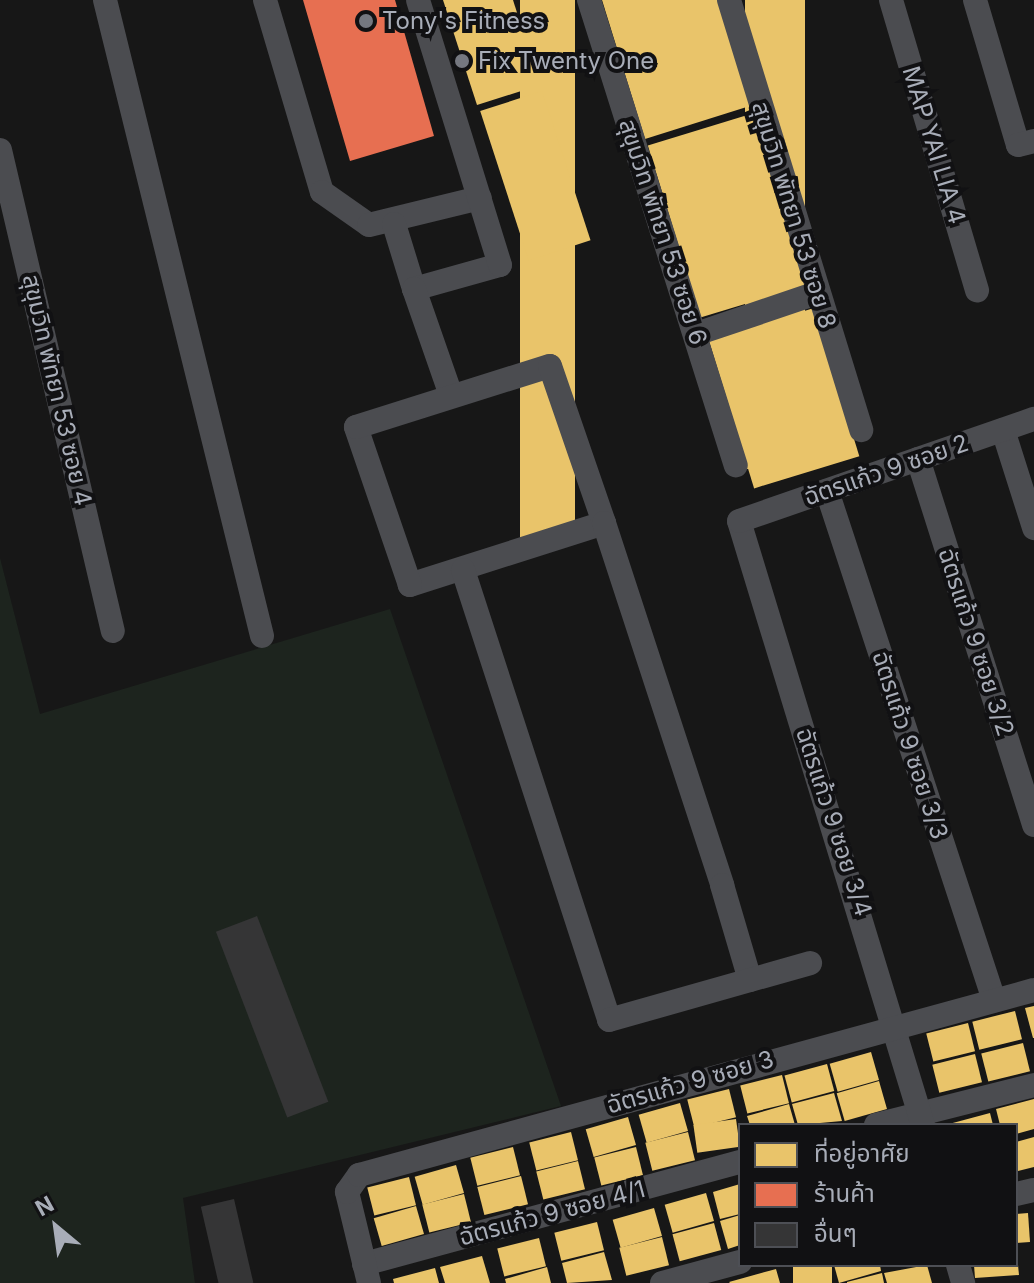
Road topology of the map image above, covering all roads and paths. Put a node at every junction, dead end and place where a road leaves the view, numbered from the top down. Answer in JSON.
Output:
{"nodes":[{"id":1,"x":105,"y":0,"type":"edge"},
{"id":2,"x":265,"y":0,"type":"edge"},
{"id":3,"x":418,"y":0,"type":"edge"},
{"id":4,"x":589,"y":0,"type":"edge"},
{"id":5,"x":729,"y":0,"type":"edge"},
{"id":6,"x":891,"y":0,"type":"edge"},
{"id":7,"x":975,"y":0,"type":"edge"},
{"id":8,"x":1034,"y":141,"type":"edge"},
{"id":9,"x":0,"y":150,"type":"edge"},
{"id":10,"x":480,"y":198,"type":"junction"},
{"id":11,"x":394,"y":224,"type":"junction"},
{"id":12,"x":414,"y":289,"type":"junction"},
{"id":13,"x":977,"y":291,"type":"dead end"},
{"id":14,"x":817,"y":293,"type":"junction"},
{"id":15,"x":696,"y":334,"type":"junction"},
{"id":16,"x":451,"y":395,"type":"junction"},
{"id":17,"x":1034,"y":419,"type":"edge"},
{"id":18,"x":861,"y":430,"type":"dead end"},
{"id":19,"x":1003,"y":430,"type":"junction"},
{"id":20,"x":918,"y":459,"type":"junction"},
{"id":21,"x":736,"y":465,"type":"dead end"},
{"id":22,"x":827,"y":491,"type":"junction"},
{"id":23,"x":739,"y":521,"type":"joint"},
{"id":24,"x":604,"y":523,"type":"junction"},
{"id":25,"x":1034,"y":528,"type":"edge"},
{"id":26,"x":463,"y":570,"type":"junction"},
{"id":27,"x":113,"y":631,"type":"dead end"},
{"id":28,"x":262,"y":636,"type":"dead end"},
{"id":29,"x":1034,"y":825,"type":"edge"},
{"id":30,"x":810,"y":963,"type":"dead end"},
{"id":31,"x":750,"y":980,"type":"junction"},
{"id":32,"x":1034,"y":990,"type":"edge"},
{"id":33,"x":994,"y":1000,"type":"junction"},
{"id":34,"x":898,"y":1023,"type":"junction"},
{"id":35,"x":1034,"y":1085,"type":"edge"},
{"id":36,"x":922,"y":1119,"type":"edge"},
{"id":37,"x":891,"y":1123,"type":"edge"},
{"id":38,"x":738,"y":1163,"type":"edge"},
{"id":39,"x":738,"y":1263,"type":"edge"},
{"id":40,"x":367,"y":1273,"type":"edge"},
{"id":41,"x":662,"y":1283,"type":"edge"}],
"edges":[{"from":1,"to":28,"type":"street"},
{"from":2,"to":11,"type":"street"},
{"from":3,"to":10,"type":"street"},
{"from":4,"to":15,"type":"street","name":"สุขุมวิท พัทยา 53 ซอย 6"},
{"from":5,"to":14,"type":"street","name":"สุขุมวิท พัทยา 53 ซอย 8"},
{"from":6,"to":13,"type":"street","name":"MAP YAI LIA 4"},
{"from":7,"to":8,"type":"street"},
{"from":9,"to":27,"type":"street","name":"สุขุมวิท พัทยา 53 ซอย 4"},
{"from":10,"to":11,"type":"street"},
{"from":10,"to":12,"type":"street"},
{"from":11,"to":12,"type":"street"},
{"from":12,"to":16,"type":"street"},
{"from":14,"to":15,"type":"street"},
{"from":14,"to":18,"type":"street","name":"สุขุมวิท พัทยา 53 ซอย 8"},
{"from":15,"to":21,"type":"street","name":"สุขุมวิท พัทยา 53 ซอย 6"},
{"from":16,"to":24,"type":"street"},
{"from":16,"to":26,"type":"street"},
{"from":17,"to":19,"type":"street","name":"ฉัตรแก้ว 9 ซอย 2"},
{"from":19,"to":20,"type":"street","name":"ฉัตรแก้ว 9 ซอย 2"},
{"from":19,"to":25,"type":"street"},
{"from":20,"to":22,"type":"street","name":"ฉัตรแก้ว 9 ซอย 2"},
{"from":20,"to":29,"type":"street","name":"ฉัตรแก้ว 9 ซอย 3/2"},
{"from":22,"to":23,"type":"street","name":"ฉัตรแก้ว 9 ซอย 2"},
{"from":22,"to":33,"type":"street","name":"ฉัตรแก้ว 9 ซอย 3/3"},
{"from":23,"to":34,"type":"street","name":"ฉัตรแก้ว 9 ซอย 3/4"},
{"from":24,"to":26,"type":"street"},
{"from":24,"to":31,"type":"street"},
{"from":26,"to":31,"type":"street"},
{"from":30,"to":31,"type":"street"},
{"from":32,"to":33,"type":"street","name":"ฉัตรแก้ว 9 ซอย 3"},
{"from":33,"to":34,"type":"street","name":"ฉัตรแก้ว 9 ซอย 3"},
{"from":34,"to":36,"type":"street","name":"ฉัตรแก้ว 9 ซอย 3/4"},
{"from":34,"to":40,"type":"street","name":"ฉัตรแก้ว 9 ซอย 3"},
{"from":35,"to":36,"type":"street"},
{"from":36,"to":37,"type":"street"},
{"from":38,"to":40,"type":"street","name":"ฉัตรแก้ว 9 ซอย 4/1"},
{"from":39,"to":41,"type":"street"}]}
